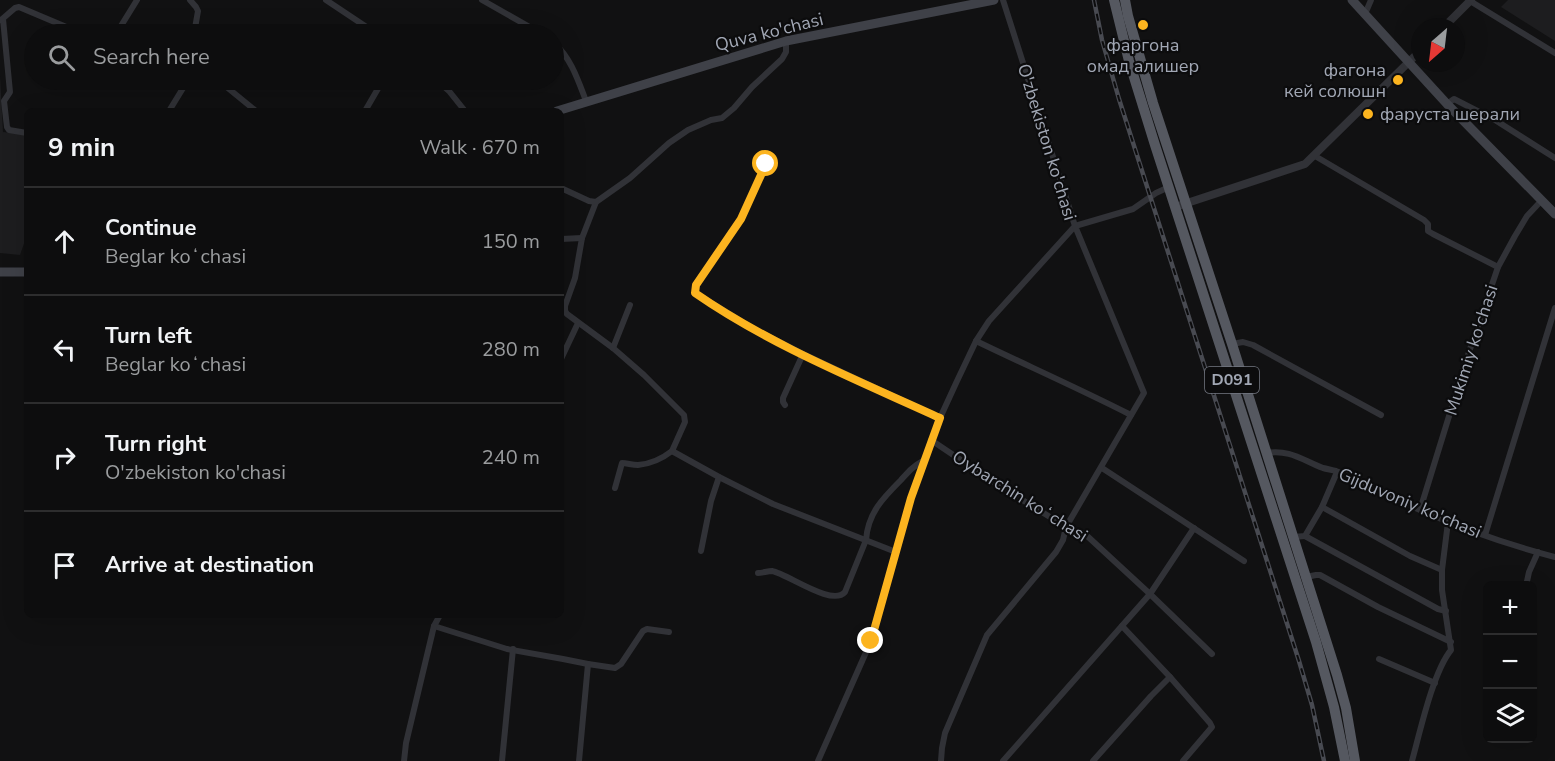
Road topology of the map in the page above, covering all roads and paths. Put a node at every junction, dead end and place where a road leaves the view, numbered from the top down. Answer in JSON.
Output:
{"nodes":[{"id":1,"x":137,"y":0,"type":"edge"},
{"id":2,"x":190,"y":0,"type":"edge"},
{"id":3,"x":326,"y":0,"type":"edge"},
{"id":4,"x":482,"y":0,"type":"edge"},
{"id":5,"x":994,"y":0,"type":"edge"},
{"id":6,"x":1003,"y":0,"type":"edge"},
{"id":7,"x":1114,"y":0,"type":"edge"},
{"id":8,"x":1125,"y":0,"type":"edge"},
{"id":9,"x":1352,"y":0,"type":"edge"},
{"id":10,"x":1371,"y":0,"type":"edge"},
{"id":11,"x":1470,"y":0,"type":"edge"},
{"id":12,"x":963,"y":3,"type":"edge"},
{"id":13,"x":1365,"y":14,"type":"junction"},
{"id":14,"x":1453,"y":18,"type":"edge"},
{"id":15,"x":2,"y":19,"type":"edge"},
{"id":16,"x":59,"y":24,"type":"edge"},
{"id":17,"x":122,"y":24,"type":"edge"},
{"id":18,"x":196,"y":24,"type":"edge"},
{"id":19,"x":362,"y":24,"type":"edge"},
{"id":20,"x":526,"y":24,"type":"edge"},
{"id":21,"x":786,"y":41,"type":"junction"},
{"id":22,"x":1555,"y":52,"type":"edge"},
{"id":23,"x":564,"y":54,"type":"edge"},
{"id":24,"x":1411,"y":60,"type":"edge"},
{"id":25,"x":1408,"y":63,"type":"junction"},
{"id":26,"x":182,"y":90,"type":"edge"},
{"id":27,"x":230,"y":90,"type":"edge"},
{"id":28,"x":377,"y":90,"type":"edge"},
{"id":29,"x":446,"y":90,"type":"edge"},
{"id":30,"x":586,"y":101,"type":"junction"},
{"id":31,"x":1447,"y":104,"type":"junction"},
{"id":32,"x":171,"y":108,"type":"edge"},
{"id":33,"x":252,"y":108,"type":"edge"},
{"id":34,"x":367,"y":108,"type":"edge"},
{"id":35,"x":462,"y":108,"type":"edge"},
{"id":36,"x":564,"y":108,"type":"edge"},
{"id":37,"x":24,"y":133,"type":"edge"},
{"id":38,"x":1315,"y":156,"type":"junction"},
{"id":39,"x":1555,"y":158,"type":"edge"},
{"id":40,"x":766,"y":164,"type":"dead end"},
{"id":41,"x":1169,"y":188,"type":"junction"},
{"id":42,"x":564,"y":189,"type":"edge"},
{"id":43,"x":1542,"y":200,"type":"junction"},
{"id":44,"x":596,"y":202,"type":"junction"},
{"id":45,"x":1186,"y":203,"type":"junction"},
{"id":46,"x":1175,"y":207,"type":"junction"},
{"id":47,"x":1555,"y":214,"type":"edge"},
{"id":48,"x":1075,"y":226,"type":"junction"},
{"id":49,"x":582,"y":238,"type":"junction"},
{"id":50,"x":564,"y":239,"type":"edge"},
{"id":51,"x":1498,"y":267,"type":"junction"},
{"id":52,"x":0,"y":272,"type":"edge"},
{"id":53,"x":24,"y":272,"type":"edge"},
{"id":54,"x":630,"y":305,"type":"dead end"},
{"id":55,"x":1555,"y":308,"type":"edge"},
{"id":56,"x":578,"y":323,"type":"junction"},
{"id":57,"x":976,"y":342,"type":"junction"},
{"id":58,"x":1232,"y":344,"type":"junction"},
{"id":59,"x":613,"y":348,"type":"junction"},
{"id":60,"x":564,"y":353,"type":"edge"},
{"id":61,"x":803,"y":354,"type":"junction"},
{"id":62,"x":785,"y":405,"type":"dead end"},
{"id":63,"x":1131,"y":415,"type":"junction"},
{"id":64,"x":1381,"y":415,"type":"dead end"},
{"id":65,"x":940,"y":418,"type":"junction"},
{"id":66,"x":932,"y":440,"type":"junction"},
{"id":67,"x":672,"y":451,"type":"junction"},
{"id":68,"x":1266,"y":453,"type":"junction"},
{"id":69,"x":923,"y":461,"type":"junction"},
{"id":70,"x":1102,"y":468,"type":"junction"},
{"id":71,"x":1337,"y":472,"type":"junction"},
{"id":72,"x":719,"y":477,"type":"junction"},
{"id":73,"x":615,"y":488,"type":"dead end"},
{"id":74,"x":1322,"y":507,"type":"junction"},
{"id":75,"x":1420,"y":510,"type":"junction"},
{"id":76,"x":1448,"y":522,"type":"junction"},
{"id":77,"x":1066,"y":527,"type":"junction"},
{"id":78,"x":1194,"y":528,"type":"junction"},
{"id":79,"x":1485,"y":535,"type":"junction"},
{"id":80,"x":1305,"y":536,"type":"junction"},
{"id":81,"x":1293,"y":537,"type":"junction"},
{"id":82,"x":866,"y":540,"type":"junction"},
{"id":83,"x":701,"y":551,"type":"dead end"},
{"id":84,"x":896,"y":552,"type":"junction"},
{"id":85,"x":1538,"y":552,"type":"junction"},
{"id":86,"x":1555,"y":556,"type":"edge"},
{"id":87,"x":1244,"y":561,"type":"dead end"},
{"id":88,"x":1442,"y":570,"type":"junction"},
{"id":89,"x":758,"y":573,"type":"dead end"},
{"id":90,"x":1305,"y":578,"type":"junction"},
{"id":91,"x":1527,"y":581,"type":"edge"},
{"id":92,"x":1150,"y":594,"type":"junction"},
{"id":93,"x":1446,"y":611,"type":"junction"},
{"id":94,"x":438,"y":618,"type":"edge"},
{"id":95,"x":434,"y":626,"type":"junction"},
{"id":96,"x":1122,"y":626,"type":"junction"},
{"id":97,"x":669,"y":632,"type":"dead end"},
{"id":98,"x":1451,"y":642,"type":"junction"},
{"id":99,"x":513,"y":650,"type":"junction"},
{"id":100,"x":1212,"y":654,"type":"dead end"},
{"id":101,"x":1379,"y":659,"type":"dead end"},
{"id":102,"x":588,"y":664,"type":"junction"},
{"id":103,"x":1170,"y":677,"type":"junction"},
{"id":104,"x":1435,"y":683,"type":"junction"},
{"id":105,"x":404,"y":761,"type":"edge"},
{"id":106,"x":502,"y":761,"type":"edge"},
{"id":107,"x":579,"y":761,"type":"edge"},
{"id":108,"x":818,"y":761,"type":"edge"},
{"id":109,"x":940,"y":761,"type":"edge"},
{"id":110,"x":1003,"y":761,"type":"edge"},
{"id":111,"x":1093,"y":761,"type":"edge"},
{"id":112,"x":1183,"y":761,"type":"edge"},
{"id":113,"x":1345,"y":761,"type":"edge"},
{"id":114,"x":1355,"y":761,"type":"edge"},
{"id":115,"x":1412,"y":761,"type":"edge"}],
"edges":[{"from":1,"to":17,"type":"street"},
{"from":2,"to":18,"type":"street"},
{"from":3,"to":19,"type":"street"},
{"from":4,"to":20,"type":"street"},
{"from":5,"to":12,"type":"main road","name":"Quva ko'chasi"},
{"from":6,"to":48,"type":"street","name":"O'zbekiston ko'chasi"},
{"from":7,"to":41,"type":"highway","number":"D091"},
{"from":8,"to":45,"type":"highway","number":"D091"},
{"from":9,"to":13,"type":"main road"},
{"from":10,"to":13,"type":"street"},
{"from":11,"to":14,"type":"street"},
{"from":11,"to":22,"type":"street"},
{"from":12,"to":21,"type":"main road","name":"Quva ko'chasi"},
{"from":13,"to":25,"type":"main road"},
{"from":15,"to":16,"type":"street"},
{"from":15,"to":37,"type":"street"},
{"from":21,"to":30,"type":"main road","name":"Quva ko'chasi"},
{"from":21,"to":44,"type":"street"},
{"from":23,"to":30,"type":"street"},
{"from":24,"to":25,"type":"street"},
{"from":25,"to":31,"type":"main road"},
{"from":25,"to":38,"type":"street"},
{"from":26,"to":32,"type":"street"},
{"from":27,"to":33,"type":"street"},
{"from":28,"to":34,"type":"street"},
{"from":29,"to":35,"type":"street"},
{"from":30,"to":36,"type":"main road","name":"Quva ko'chasi"},
{"from":31,"to":39,"type":"street"},
{"from":31,"to":43,"type":"main road"},
{"from":38,"to":45,"type":"street"},
{"from":38,"to":51,"type":"street"},
{"from":40,"to":61,"type":"street"},
{"from":41,"to":46,"type":"highway","number":"D091"},
{"from":41,"to":48,"type":"street"},
{"from":42,"to":44,"type":"street"},
{"from":43,"to":47,"type":"main road"},
{"from":43,"to":51,"type":"street","name":"Mukimiy ko'chasi"},
{"from":44,"to":49,"type":"street"},
{"from":45,"to":46,"type":"street"},
{"from":45,"to":58,"type":"highway","number":"D091"},
{"from":46,"to":113,"type":"highway","number":"D091"},
{"from":48,"to":57,"type":"street","name":"O'zbekiston ko'chasi"},
{"from":48,"to":63,"type":"street"},
{"from":49,"to":50,"type":"street"},
{"from":49,"to":56,"type":"street"},
{"from":51,"to":75,"type":"street","name":"Mukimiy ko'chasi"},
{"from":52,"to":53,"type":"main road"},
{"from":54,"to":59,"type":"street"},
{"from":55,"to":79,"type":"street"},
{"from":56,"to":59,"type":"street"},
{"from":56,"to":60,"type":"street"},
{"from":57,"to":63,"type":"street"},
{"from":57,"to":65,"type":"street","name":"O'zbekiston ko'chasi"},
{"from":58,"to":64,"type":"street"},
{"from":58,"to":68,"type":"highway","number":"D091"},
{"from":59,"to":67,"type":"street"},
{"from":61,"to":62,"type":"street"},
{"from":61,"to":65,"type":"street"},
{"from":63,"to":70,"type":"street"},
{"from":65,"to":66,"type":"street","name":"O'zbekiston ko'chasi"},
{"from":66,"to":69,"type":"street","name":"O'zbekiston ko'chasi"},
{"from":66,"to":77,"type":"street","name":"Oybarchin koʻchasi"},
{"from":67,"to":72,"type":"street"},
{"from":67,"to":73,"type":"street"},
{"from":68,"to":71,"type":"street","name":"Gijduvoniy ko'chasi"},
{"from":68,"to":81,"type":"highway","number":"D091"},
{"from":69,"to":82,"type":"street"},
{"from":69,"to":84,"type":"street","name":"O'zbekiston ko'chasi"},
{"from":70,"to":77,"type":"street"},
{"from":70,"to":78,"type":"street"},
{"from":71,"to":74,"type":"street"},
{"from":71,"to":75,"type":"street","name":"Gijduvoniy ko'chasi"},
{"from":72,"to":82,"type":"street"},
{"from":72,"to":83,"type":"street"},
{"from":74,"to":80,"type":"street"},
{"from":74,"to":88,"type":"street"},
{"from":75,"to":76,"type":"street","name":"Gijduvoniy ko'chasi"},
{"from":76,"to":79,"type":"street","name":"Gijduvoniy ko'chasi"},
{"from":76,"to":88,"type":"street"},
{"from":77,"to":92,"type":"street","name":"Oybarchin koʻchasi"},
{"from":77,"to":109,"type":"street"},
{"from":78,"to":87,"type":"street"},
{"from":78,"to":92,"type":"street"},
{"from":79,"to":85,"type":"street","name":"Gijduvoniy ko'chasi"},
{"from":80,"to":81,"type":"street"},
{"from":80,"to":93,"type":"street"},
{"from":81,"to":90,"type":"highway","number":"D091"},
{"from":82,"to":84,"type":"street"},
{"from":82,"to":89,"type":"street"},
{"from":84,"to":108,"type":"street","name":"O'zbekiston ko'chasi"},
{"from":85,"to":86,"type":"street","name":"Gijduvoniy ko'chasi"},
{"from":85,"to":91,"type":"street"},
{"from":88,"to":93,"type":"street"},
{"from":90,"to":98,"type":"street"},
{"from":90,"to":114,"type":"highway","number":"D091"},
{"from":92,"to":96,"type":"street"},
{"from":92,"to":100,"type":"street","name":"Oybarchin koʻchasi"},
{"from":93,"to":98,"type":"street"},
{"from":94,"to":95,"type":"street"},
{"from":95,"to":99,"type":"street"},
{"from":95,"to":105,"type":"street"},
{"from":96,"to":103,"type":"street"},
{"from":96,"to":110,"type":"street"},
{"from":97,"to":102,"type":"street"},
{"from":98,"to":104,"type":"street"},
{"from":99,"to":102,"type":"street"},
{"from":99,"to":106,"type":"street"},
{"from":101,"to":104,"type":"street"},
{"from":102,"to":107,"type":"street"},
{"from":103,"to":111,"type":"street"},
{"from":103,"to":112,"type":"street"},
{"from":104,"to":115,"type":"street"}]}
